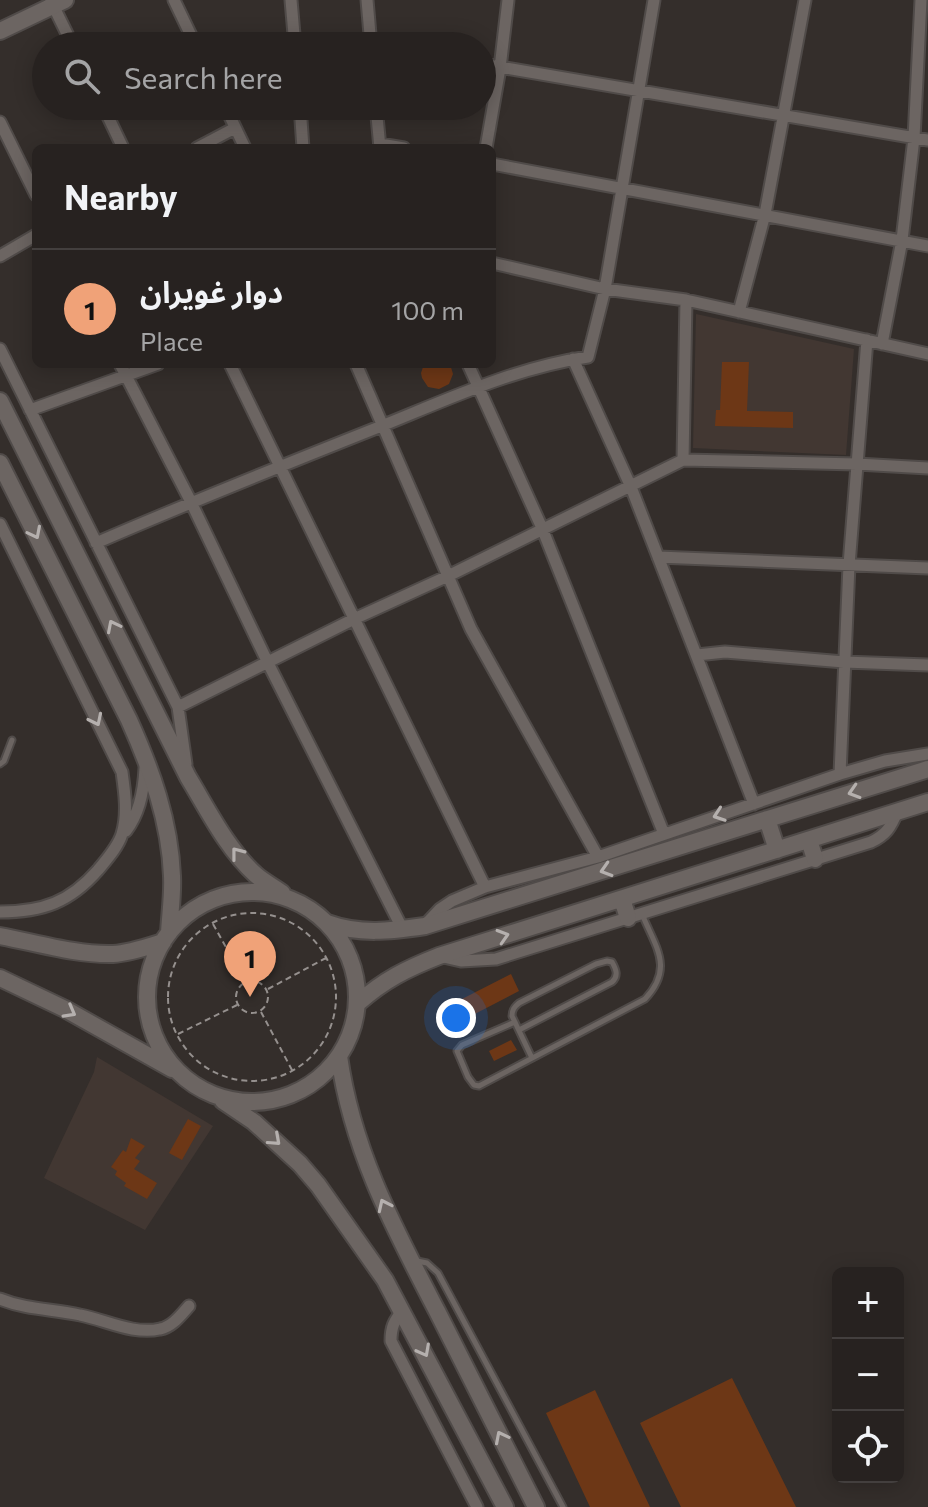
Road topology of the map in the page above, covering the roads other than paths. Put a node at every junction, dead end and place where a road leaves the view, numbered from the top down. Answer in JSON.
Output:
{"nodes":[{"id":1,"x":174,"y":0,"type":"edge"},
{"id":2,"x":291,"y":0,"type":"edge"},
{"id":3,"x":367,"y":0,"type":"edge"},
{"id":4,"x":508,"y":0,"type":"edge"},
{"id":5,"x":654,"y":0,"type":"edge"},
{"id":6,"x":805,"y":0,"type":"edge"},
{"id":7,"x":921,"y":0,"type":"edge"},
{"id":8,"x":56,"y":2,"type":"edge"},
{"id":9,"x":0,"y":31,"type":"edge"},
{"id":10,"x":68,"y":32,"type":"edge"},
{"id":11,"x":189,"y":32,"type":"edge"},
{"id":12,"x":294,"y":32,"type":"edge"},
{"id":13,"x":370,"y":32,"type":"edge"},
{"id":14,"x":496,"y":67,"type":"edge"},
{"id":15,"x":500,"y":68,"type":"junction"},
{"id":16,"x":496,"y":91,"type":"edge"},
{"id":17,"x":639,"y":91,"type":"junction"},
{"id":18,"x":783,"y":115,"type":"junction"},
{"id":19,"x":110,"y":120,"type":"edge"},
{"id":20,"x":231,"y":120,"type":"edge"},
{"id":21,"x":301,"y":120,"type":"edge"},
{"id":22,"x":377,"y":120,"type":"edge"},
{"id":23,"x":491,"y":120,"type":"edge"},
{"id":24,"x":0,"y":122,"type":"edge"},
{"id":25,"x":235,"y":128,"type":"junction"},
{"id":26,"x":914,"y":138,"type":"junction"},
{"id":27,"x":928,"y":140,"type":"edge"},
{"id":28,"x":121,"y":144,"type":"edge"},
{"id":29,"x":205,"y":144,"type":"edge"},
{"id":30,"x":243,"y":144,"type":"edge"},
{"id":31,"x":303,"y":144,"type":"edge"},
{"id":32,"x":380,"y":144,"type":"edge"},
{"id":33,"x":487,"y":144,"type":"edge"},
{"id":34,"x":496,"y":165,"type":"edge"},
{"id":35,"x":32,"y":187,"type":"edge"},
{"id":36,"x":622,"y":188,"type":"junction"},
{"id":37,"x":765,"y":214,"type":"junction"},
{"id":38,"x":32,"y":237,"type":"edge"},
{"id":39,"x":902,"y":240,"type":"junction"},
{"id":40,"x":928,"y":246,"type":"edge"},
{"id":41,"x":0,"y":256,"type":"edge"},
{"id":42,"x":496,"y":264,"type":"edge"},
{"id":43,"x":605,"y":289,"type":"junction"},
{"id":44,"x":686,"y":300,"type":"junction"},
{"id":45,"x":739,"y":312,"type":"junction"},
{"id":46,"x":867,"y":340,"type":"junction"},
{"id":47,"x":882,"y":344,"type":"junction"},
{"id":48,"x":0,"y":349,"type":"edge"},
{"id":49,"x":928,"y":354,"type":"edge"},
{"id":50,"x":573,"y":359,"type":"junction"},
{"id":51,"x":122,"y":368,"type":"edge"},
{"id":52,"x":147,"y":368,"type":"edge"},
{"id":53,"x":232,"y":368,"type":"edge"},
{"id":54,"x":358,"y":368,"type":"edge"},
{"id":55,"x":470,"y":368,"type":"edge"},
{"id":56,"x":126,"y":376,"type":"junction"},
{"id":57,"x":477,"y":387,"type":"junction"},
{"id":58,"x":0,"y":401,"type":"edge"},
{"id":59,"x":30,"y":410,"type":"junction"},
{"id":60,"x":382,"y":425,"type":"junction"},
{"id":61,"x":683,"y":460,"type":"junction"},
{"id":62,"x":0,"y":463,"type":"edge"},
{"id":63,"x":857,"y":464,"type":"junction"},
{"id":64,"x":280,"y":466,"type":"junction"},
{"id":65,"x":928,"y":468,"type":"edge"},
{"id":66,"x":631,"y":487,"type":"junction"},
{"id":67,"x":191,"y":502,"type":"junction"},
{"id":68,"x":0,"y":524,"type":"edge"},
{"id":69,"x":542,"y":528,"type":"junction"},
{"id":70,"x":96,"y":543,"type":"junction"},
{"id":71,"x":658,"y":557,"type":"junction"},
{"id":72,"x":849,"y":565,"type":"junction"},
{"id":73,"x":928,"y":568,"type":"edge"},
{"id":74,"x":448,"y":576,"type":"junction"},
{"id":75,"x":354,"y":619,"type":"junction"},
{"id":76,"x":697,"y":655,"type":"junction"},
{"id":77,"x":844,"y":662,"type":"junction"},
{"id":78,"x":268,"y":663,"type":"junction"},
{"id":79,"x":928,"y":665,"type":"edge"},
{"id":80,"x":178,"y":707,"type":"junction"},
{"id":81,"x":12,"y":740,"type":"dead end"},
{"id":82,"x":928,"y":754,"type":"edge"},
{"id":83,"x":145,"y":755,"type":"junction"},
{"id":84,"x":0,"y":764,"type":"edge"},
{"id":85,"x":928,"y":769,"type":"edge"},
{"id":86,"x":840,"y":774,"type":"junction"},
{"id":87,"x":188,"y":777,"type":"junction"},
{"id":88,"x":928,"y":802,"type":"edge"},
{"id":89,"x":754,"y":804,"type":"junction"},
{"id":90,"x":897,"y":812,"type":"junction"},
{"id":91,"x":767,"y":819,"type":"junction"},
{"id":92,"x":664,"y":834,"type":"junction"},
{"id":93,"x":121,"y":838,"type":"junction"},
{"id":94,"x":809,"y":840,"type":"junction"},
{"id":95,"x":777,"y":850,"type":"junction"},
{"id":96,"x":598,"y":857,"type":"junction"},
{"id":97,"x":815,"y":859,"type":"junction"},
{"id":98,"x":485,"y":887,"type":"junction"},
{"id":99,"x":622,"y":899,"type":"junction"},
{"id":100,"x":297,"y":902,"type":"junction"},
{"id":101,"x":0,"y":912,"type":"edge"},
{"id":102,"x":635,"y":916,"type":"junction"},
{"id":103,"x":327,"y":923,"type":"junction"},
{"id":104,"x":425,"y":926,"type":"junction"},
{"id":105,"x":403,"y":930,"type":"junction"},
{"id":106,"x":0,"y":936,"type":"edge"},
{"id":107,"x":166,"y":937,"type":"junction"},
{"id":108,"x":439,"y":956,"type":"junction"},
{"id":109,"x":0,"y":978,"type":"edge"},
{"id":110,"x":358,"y":1003,"type":"junction"},
{"id":111,"x":515,"y":1022,"type":"junction"},
{"id":112,"x":519,"y":1030,"type":"junction"},
{"id":113,"x":339,"y":1056,"type":"junction"},
{"id":114,"x":532,"y":1058,"type":"junction"},
{"id":115,"x":186,"y":1078,"type":"junction"},
{"id":116,"x":212,"y":1094,"type":"junction"},
{"id":117,"x":411,"y":1261,"type":"junction"},
{"id":118,"x":0,"y":1299,"type":"edge"},
{"id":119,"x":189,"y":1306,"type":"dead end"},
{"id":120,"x":403,"y":1310,"type":"junction"},
{"id":121,"x":477,"y":1507,"type":"edge"},
{"id":122,"x":505,"y":1507,"type":"edge"},
{"id":123,"x":536,"y":1507,"type":"edge"},
{"id":124,"x":563,"y":1507,"type":"edge"}],
"edges":[{"from":1,"to":11,"type":"street"},
{"from":2,"to":12,"type":"street"},
{"from":3,"to":13,"type":"street"},
{"from":4,"to":15,"type":"street"},
{"from":5,"to":17,"type":"street"},
{"from":6,"to":18,"type":"street"},
{"from":7,"to":26,"type":"street"},
{"from":8,"to":9,"type":"main road"},
{"from":8,"to":10,"type":"street"},
{"from":14,"to":15,"type":"street"},
{"from":15,"to":16,"type":"street"},
{"from":15,"to":17,"type":"street"},
{"from":17,"to":18,"type":"street"},
{"from":17,"to":36,"type":"street"},
{"from":18,"to":26,"type":"street"},
{"from":18,"to":37,"type":"street"},
{"from":19,"to":28,"type":"street"},
{"from":20,"to":25,"type":"street"},
{"from":21,"to":31,"type":"street"},
{"from":22,"to":32,"type":"street"},
{"from":23,"to":33,"type":"street"},
{"from":24,"to":35,"type":"street"},
{"from":25,"to":29,"type":"street"},
{"from":25,"to":30,"type":"street"},
{"from":26,"to":27,"type":"street"},
{"from":26,"to":39,"type":"street"},
{"from":34,"to":36,"type":"street"},
{"from":36,"to":37,"type":"street"},
{"from":36,"to":43,"type":"street"},
{"from":37,"to":39,"type":"street"},
{"from":37,"to":45,"type":"street"},
{"from":38,"to":41,"type":"street"},
{"from":39,"to":40,"type":"street"},
{"from":39,"to":47,"type":"street"},
{"from":42,"to":43,"type":"street"},
{"from":43,"to":44,"type":"street"},
{"from":43,"to":50,"type":"street"},
{"from":44,"to":45,"type":"street"},
{"from":44,"to":61,"type":"street"},
{"from":45,"to":46,"type":"street"},
{"from":46,"to":47,"type":"street"},
{"from":46,"to":63,"type":"street"},
{"from":47,"to":49,"type":"street"},
{"from":48,"to":59,"type":"street"},
{"from":50,"to":57,"type":"street"},
{"from":50,"to":66,"type":"street"},
{"from":51,"to":56,"type":"street"},
{"from":52,"to":56,"type":"street"},
{"from":53,"to":64,"type":"street"},
{"from":54,"to":60,"type":"street"},
{"from":55,"to":57,"type":"street"},
{"from":56,"to":59,"type":"street"},
{"from":56,"to":67,"type":"street"},
{"from":57,"to":60,"type":"street"},
{"from":57,"to":69,"type":"street"},
{"from":87,"to":58,"type":"main road","one_way":true},
{"from":59,"to":70,"type":"street"},
{"from":60,"to":64,"type":"street"},
{"from":60,"to":74,"type":"street"},
{"from":61,"to":63,"type":"street"},
{"from":61,"to":66,"type":"street"},
{"from":62,"to":83,"type":"main road","one_way":true},
{"from":63,"to":65,"type":"street"},
{"from":63,"to":72,"type":"street"},
{"from":64,"to":67,"type":"street"},
{"from":64,"to":75,"type":"street"},
{"from":66,"to":69,"type":"street"},
{"from":66,"to":71,"type":"street"},
{"from":67,"to":70,"type":"street"},
{"from":67,"to":78,"type":"street"},
{"from":68,"to":93,"type":"street","one_way":true},
{"from":69,"to":74,"type":"street"},
{"from":69,"to":92,"type":"street"},
{"from":70,"to":80,"type":"street"},
{"from":71,"to":72,"type":"street"},
{"from":71,"to":76,"type":"street"},
{"from":72,"to":73,"type":"street"},
{"from":72,"to":77,"type":"street"},
{"from":74,"to":75,"type":"street"},
{"from":74,"to":96,"type":"street"},
{"from":75,"to":78,"type":"street"},
{"from":75,"to":98,"type":"street"},
{"from":76,"to":77,"type":"street"},
{"from":76,"to":89,"type":"street"},
{"from":77,"to":79,"type":"street"},
{"from":77,"to":86,"type":"street"},
{"from":78,"to":80,"type":"street"},
{"from":78,"to":105,"type":"street"},
{"from":80,"to":87,"type":"street"},
{"from":81,"to":84,"type":"lane"},
{"from":82,"to":86,"type":"street"},
{"from":83,"to":93,"type":"street"},
{"from":83,"to":107,"type":"main road"},
{"from":85,"to":91,"type":"main road","one_way":true},
{"from":86,"to":89,"type":"street"},
{"from":100,"to":87,"type":"main road","one_way":true},
{"from":88,"to":90,"type":"main road"},
{"from":89,"to":92,"type":"street","one_way":true},
{"from":90,"to":94,"type":"main road"},
{"from":90,"to":97,"type":"street"},
{"from":91,"to":95,"type":"main road"},
{"from":91,"to":104,"type":"main road","one_way":true},
{"from":92,"to":96,"type":"street"},
{"from":93,"to":101,"type":"street"},
{"from":94,"to":95,"type":"main road"},
{"from":94,"to":97,"type":"main road"},
{"from":95,"to":99,"type":"main road"},
{"from":96,"to":98,"type":"street"},
{"from":97,"to":102,"type":"street"},
{"from":98,"to":104,"type":"street"},
{"from":99,"to":102,"type":"main road"},
{"from":108,"to":99,"type":"main road","one_way":true},
{"from":100,"to":103,"type":"main road"},
{"from":100,"to":107,"type":"main road"},
{"from":102,"to":108,"type":"street"},
{"from":102,"to":114,"type":"lane"},
{"from":103,"to":105,"type":"main road"},
{"from":103,"to":110,"type":"main road"},
{"from":104,"to":105,"type":"main road"},
{"from":106,"to":107,"type":"main road"},
{"from":107,"to":115,"type":"main road"},
{"from":108,"to":110,"type":"main road"},
{"from":109,"to":115,"type":"main road","one_way":true},
{"from":110,"to":113,"type":"main road"},
{"from":111,"to":112,"type":"lane"},
{"from":111,"to":112,"type":"lane"},
{"from":111,"to":114,"type":"lane"},
{"from":112,"to":114,"type":"lane"},
{"from":113,"to":116,"type":"main road"},
{"from":117,"to":113,"type":"main road","one_way":true},
{"from":115,"to":116,"type":"main road"},
{"from":116,"to":120,"type":"main road","one_way":true},
{"from":123,"to":117,"type":"main road","one_way":true},
{"from":117,"to":124,"type":"lane"},
{"from":118,"to":119,"type":"street"},
{"from":120,"to":121,"type":"street"},
{"from":120,"to":122,"type":"main road","one_way":true}]}
